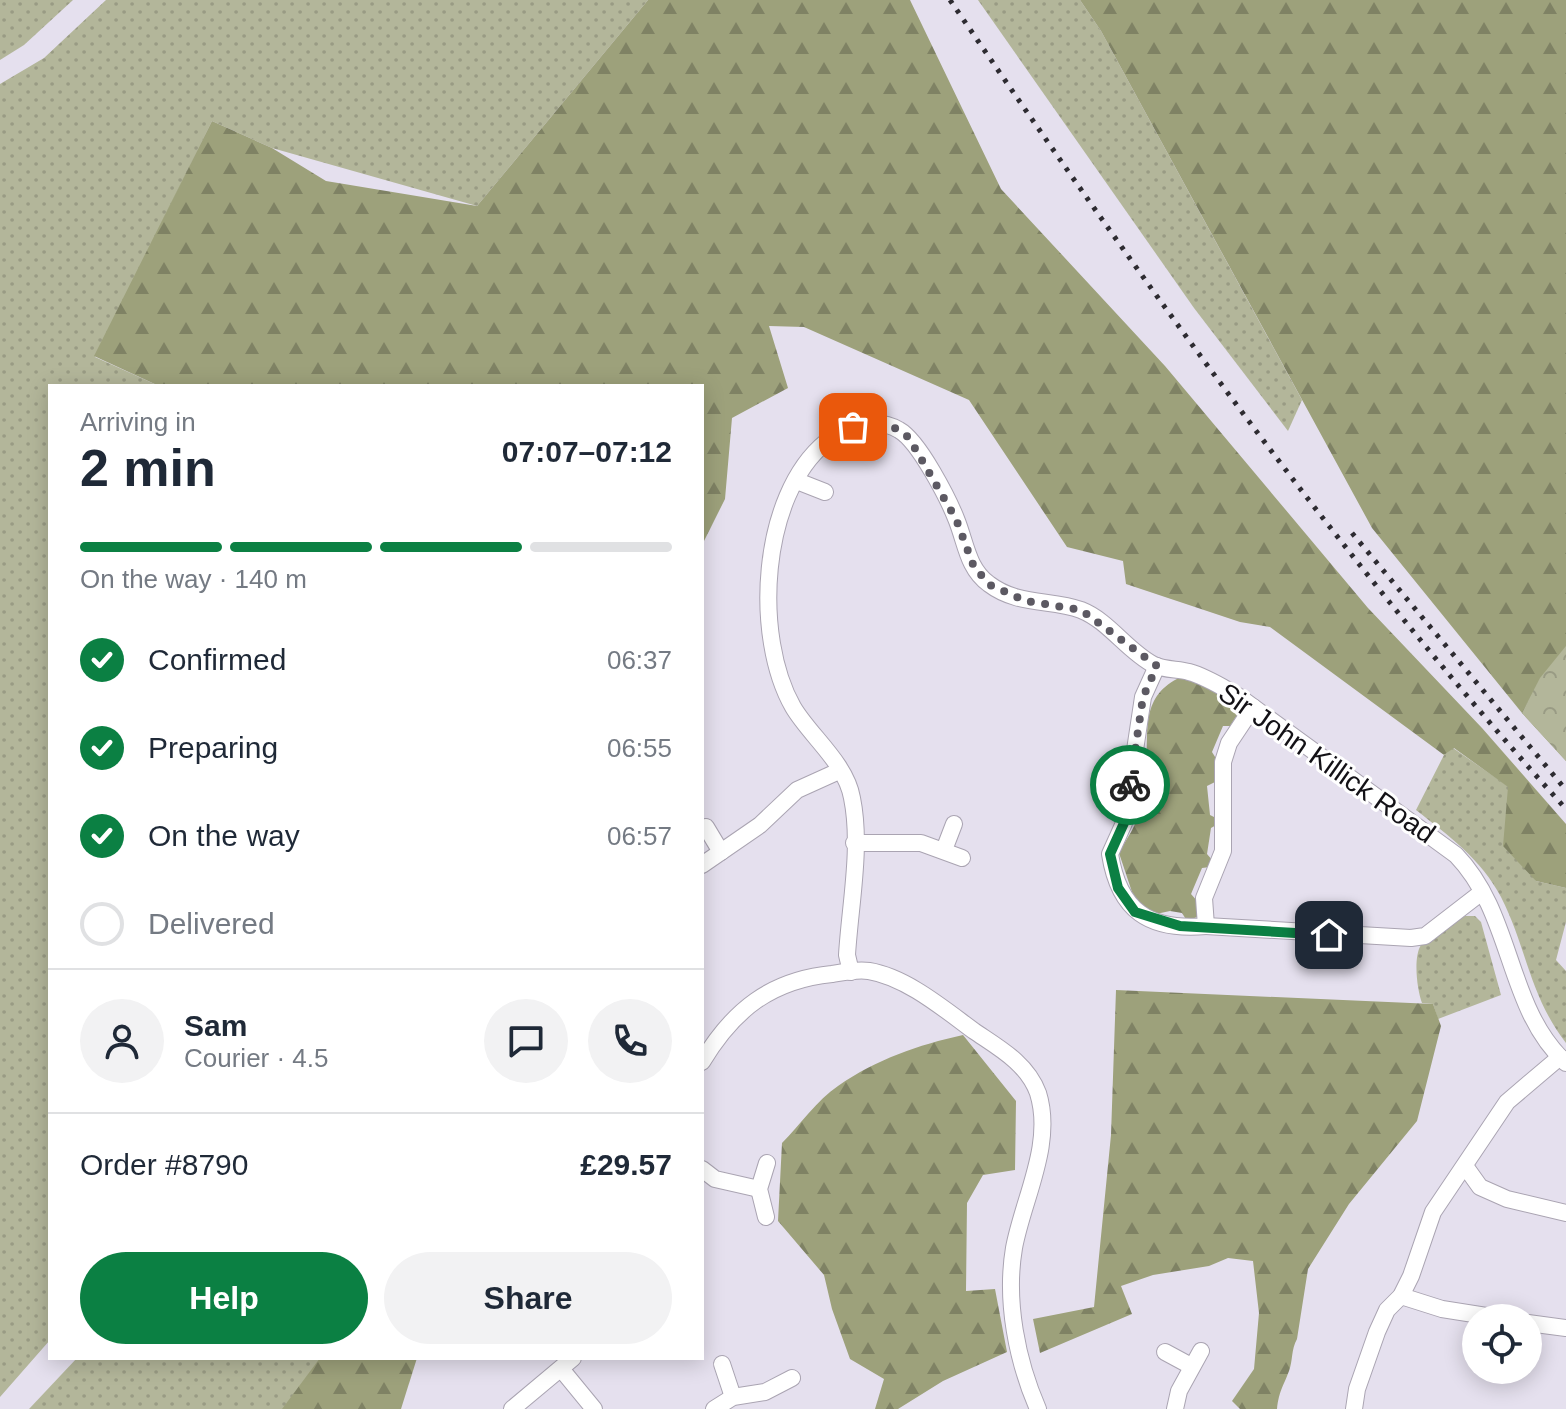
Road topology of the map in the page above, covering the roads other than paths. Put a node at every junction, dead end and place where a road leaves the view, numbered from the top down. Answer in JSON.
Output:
{"nodes":[{"id":1,"x":800,"y":475,"type":"junction"},
{"id":2,"x":825,"y":492,"type":"dead end"},
{"id":3,"x":1157,"y":666,"type":"junction"},
{"id":4,"x":1253,"y":707,"type":"junction"},
{"id":5,"x":839,"y":771,"type":"junction"},
{"id":6,"x":954,"y":824,"type":"dead end"},
{"id":7,"x":706,"y":827,"type":"dead end"},
{"id":8,"x":854,"y":843,"type":"junction"},
{"id":9,"x":944,"y":850,"type":"junction"},
{"id":10,"x":721,"y":852,"type":"junction"},
{"id":11,"x":962,"y":858,"type":"dead end"},
{"id":12,"x":704,"y":864,"type":"edge"},
{"id":13,"x":1482,"y":892,"type":"junction"},
{"id":14,"x":1206,"y":926,"type":"junction"},
{"id":15,"x":851,"y":972,"type":"junction"},
{"id":16,"x":704,"y":1059,"type":"edge"},
{"id":17,"x":1563,"y":1060,"type":"edge"},
{"id":18,"x":767,"y":1163,"type":"dead end"},
{"id":19,"x":1465,"y":1166,"type":"junction"},
{"id":20,"x":704,"y":1171,"type":"edge"},
{"id":21,"x":759,"y":1189,"type":"junction"},
{"id":22,"x":1566,"y":1213,"type":"edge"},
{"id":23,"x":766,"y":1217,"type":"dead end"},
{"id":24,"x":1401,"y":1296,"type":"junction"},
{"id":25,"x":1462,"y":1312,"type":"edge"},
{"id":26,"x":1542,"y":1325,"type":"edge"},
{"id":27,"x":1566,"y":1328,"type":"edge"},
{"id":28,"x":1201,"y":1351,"type":"dead end"},
{"id":29,"x":1165,"y":1352,"type":"dead end"},
{"id":30,"x":567,"y":1364,"type":"edge"},
{"id":31,"x":722,"y":1364,"type":"dead end"},
{"id":32,"x":1191,"y":1366,"type":"junction"},
{"id":33,"x":792,"y":1378,"type":"dead end"},
{"id":34,"x":733,"y":1397,"type":"junction"},
{"id":35,"x":512,"y":1409,"type":"edge"},
{"id":36,"x":594,"y":1409,"type":"edge"},
{"id":37,"x":714,"y":1409,"type":"edge"},
{"id":38,"x":1038,"y":1409,"type":"edge"},
{"id":39,"x":1175,"y":1409,"type":"edge"},
{"id":40,"x":1354,"y":1409,"type":"edge"}],
"edges":[{"from":1,"to":2,"type":"street"},
{"from":1,"to":3,"type":"street","name":"Sir John Killick Road"},
{"from":1,"to":5,"type":"street"},
{"from":3,"to":4,"type":"street","name":"Sir John Killick Road"},
{"from":3,"to":14,"type":"street"},
{"from":4,"to":13,"type":"street","name":"Sir John Killick Road"},
{"from":4,"to":14,"type":"street"},
{"from":5,"to":8,"type":"street"},
{"from":5,"to":10,"type":"street"},
{"from":6,"to":9,"type":"street"},
{"from":7,"to":10,"type":"street"},
{"from":8,"to":9,"type":"street"},
{"from":8,"to":15,"type":"street"},
{"from":9,"to":11,"type":"street"},
{"from":10,"to":12,"type":"street"},
{"from":13,"to":14,"type":"street"},
{"from":13,"to":17,"type":"street","name":"Sir John Killick Road"},
{"from":15,"to":16,"type":"street"},
{"from":15,"to":38,"type":"street"},
{"from":17,"to":19,"type":"street"},
{"from":18,"to":21,"type":"street"},
{"from":19,"to":22,"type":"street"},
{"from":19,"to":24,"type":"street"},
{"from":20,"to":21,"type":"street"},
{"from":21,"to":23,"type":"street"},
{"from":24,"to":25,"type":"street"},
{"from":24,"to":40,"type":"street"},
{"from":26,"to":27,"type":"street"},
{"from":28,"to":32,"type":"street"},
{"from":29,"to":32,"type":"street"},
{"from":30,"to":35,"type":"street"},
{"from":30,"to":36,"type":"street"},
{"from":31,"to":34,"type":"street"},
{"from":32,"to":39,"type":"street"},
{"from":33,"to":34,"type":"street"},
{"from":34,"to":37,"type":"street"}]}
